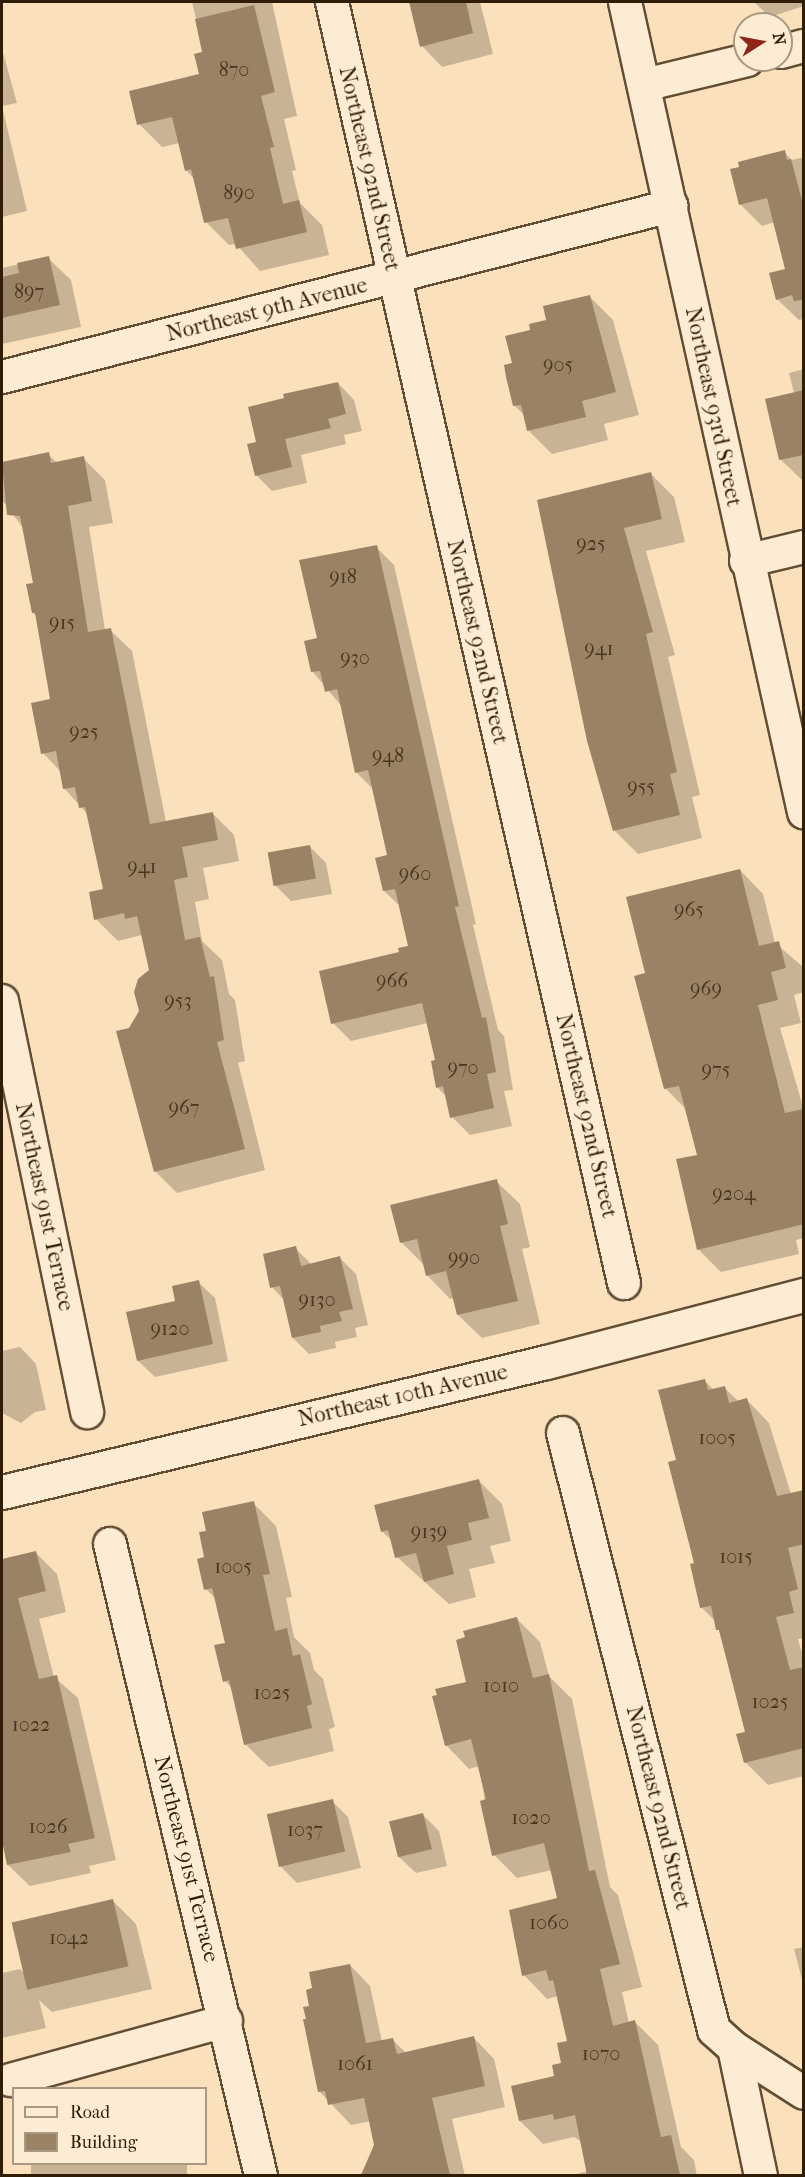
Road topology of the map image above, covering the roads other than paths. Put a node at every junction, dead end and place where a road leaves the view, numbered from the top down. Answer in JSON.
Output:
{"nodes":[{"id":1,"x":332,"y":2,"type":"edge"},
{"id":2,"x":626,"y":2,"type":"edge"},
{"id":3,"x":733,"y":63,"type":"edge"},
{"id":4,"x":644,"y":85,"type":"junction"},
{"id":5,"x":671,"y":206,"type":"junction"},
{"id":6,"x":393,"y":277,"type":"junction"},
{"id":7,"x":2,"y":377,"type":"edge"},
{"id":8,"x":804,"y":547,"type":"edge"},
{"id":9,"x":746,"y":561,"type":"junction"},
{"id":10,"x":804,"y":812,"type":"edge"},
{"id":11,"x":2,"y":1001,"type":"edge"},
{"id":12,"x":624,"y":1283,"type":"dead end"},
{"id":13,"x":804,"y":1295,"type":"edge"},
{"id":14,"x":87,"y":1412,"type":"dead end"},
{"id":15,"x":563,"y":1433,"type":"dead end"},
{"id":16,"x":2,"y":1492,"type":"edge"},
{"id":17,"x":110,"y":1544,"type":"dead end"},
{"id":18,"x":226,"y":2021,"type":"junction"},
{"id":19,"x":734,"y":2048,"type":"junction"},
{"id":20,"x":10,"y":2079,"type":"dead end"},
{"id":21,"x":804,"y":2093,"type":"edge"},
{"id":22,"x":261,"y":2175,"type":"edge"},
{"id":23,"x":760,"y":2175,"type":"edge"}],
"edges":[{"from":1,"to":6,"type":"street","name":"Northeast 92nd Street"},
{"from":2,"to":4,"type":"street","name":"Northeast 93rd Street"},
{"from":3,"to":4,"type":"street"},
{"from":4,"to":5,"type":"street","name":"Northeast 93rd Street"},
{"from":5,"to":6,"type":"street","name":"Northeast 9th Avenue"},
{"from":5,"to":9,"type":"street","name":"Northeast 93rd Street"},
{"from":6,"to":7,"type":"street","name":"Northeast 9th Avenue"},
{"from":6,"to":12,"type":"street","name":"Northeast 92nd Street"},
{"from":8,"to":9,"type":"street"},
{"from":9,"to":10,"type":"street","name":"Northeast 93rd Street"},
{"from":11,"to":14,"type":"street","name":"Northeast 91st Terrace"},
{"from":13,"to":16,"type":"street","name":"Northeast 10th Avenue"},
{"from":15,"to":19,"type":"street","name":"Northeast 92nd Street"},
{"from":17,"to":18,"type":"street","name":"Northeast 91st Terrace"},
{"from":18,"to":20,"type":"street"},
{"from":18,"to":22,"type":"street","name":"Northeast 91st Terrace"},
{"from":19,"to":21,"type":"street","name":"Northeast 92nd Street"},
{"from":19,"to":23,"type":"street"}]}
